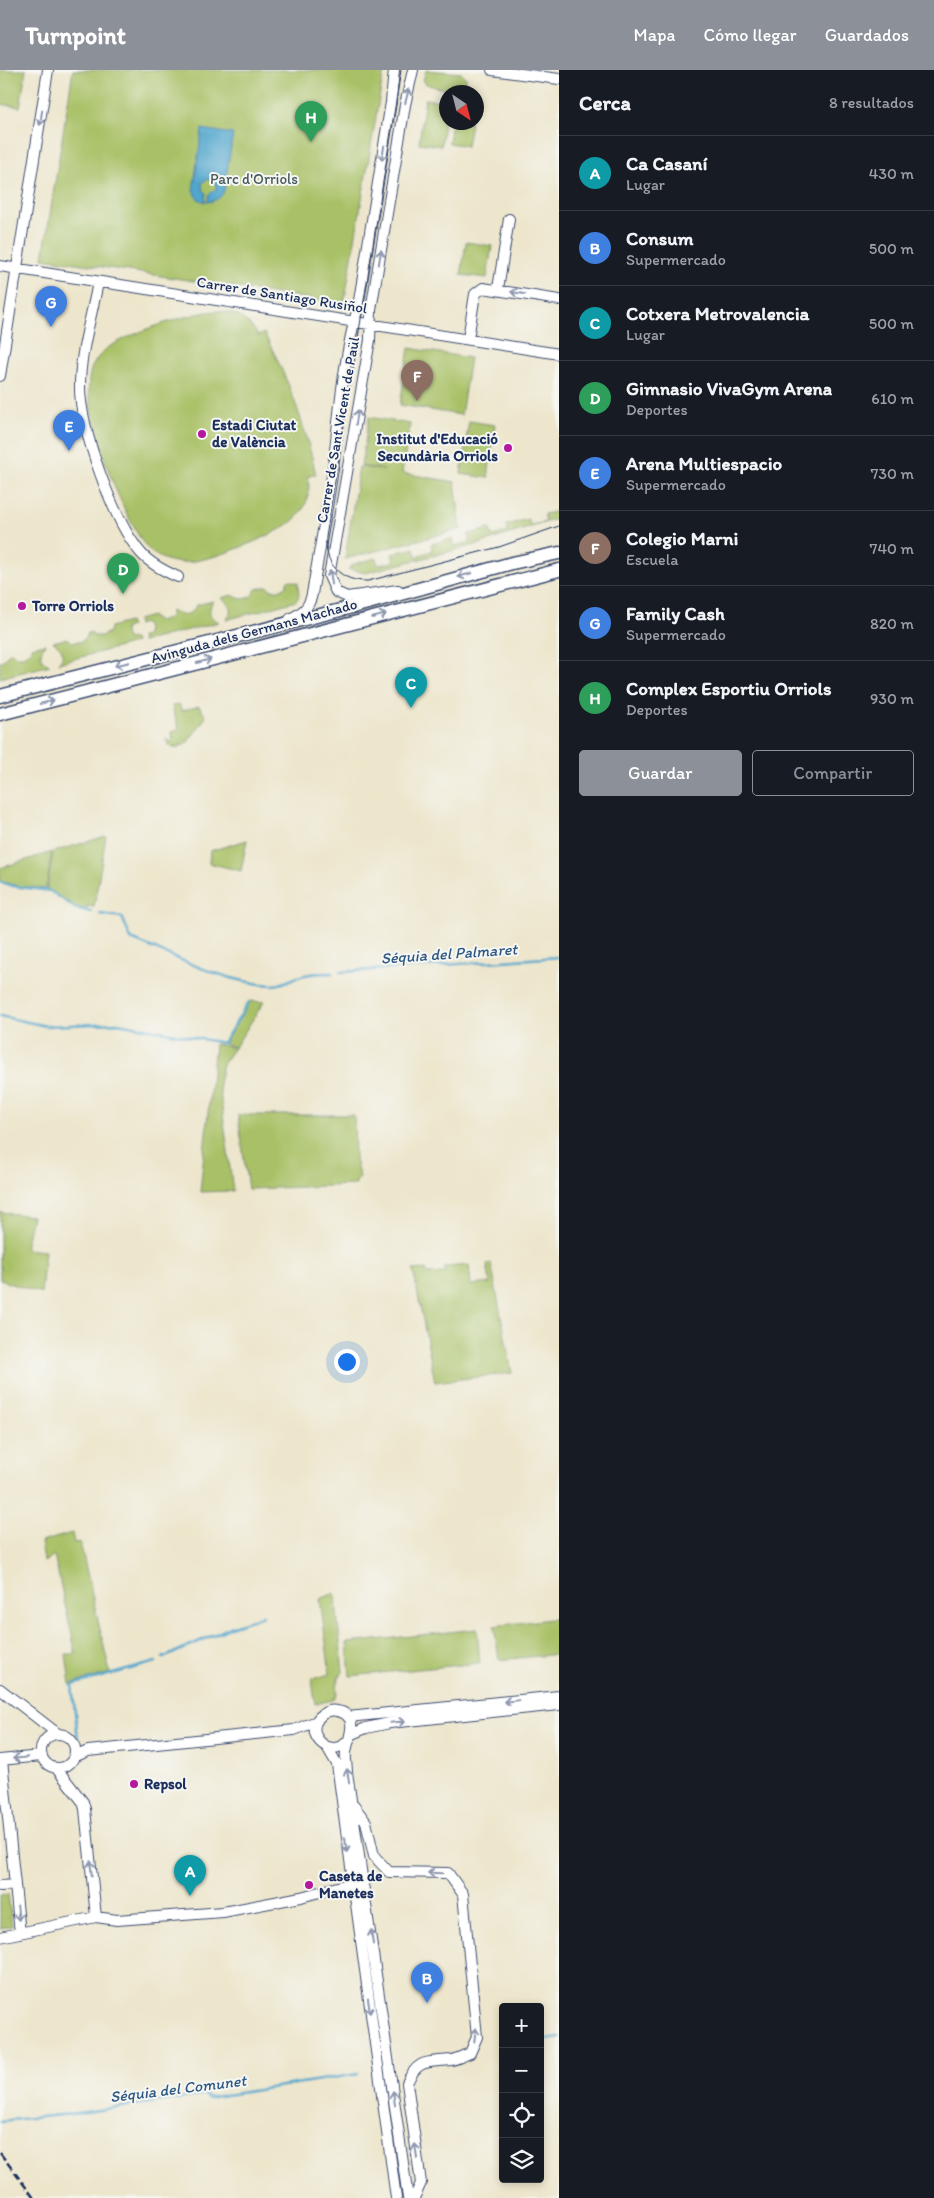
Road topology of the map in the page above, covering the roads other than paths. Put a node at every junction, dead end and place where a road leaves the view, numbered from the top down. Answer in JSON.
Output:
{"nodes":[{"id":1,"x":48,"y":70,"type":"edge"},
{"id":2,"x":394,"y":70,"type":"edge"},
{"id":3,"x":413,"y":70,"type":"edge"},
{"id":4,"x":492,"y":70,"type":"edge"},
{"id":5,"x":559,"y":79,"type":"edge"},
{"id":6,"x":509,"y":219,"type":"dead end"},
{"id":7,"x":0,"y":266,"type":"edge"},
{"id":8,"x":17,"y":268,"type":"junction"},
{"id":9,"x":98,"y":282,"type":"junction"},
{"id":10,"x":498,"y":289,"type":"junction"},
{"id":11,"x":559,"y":300,"type":"edge"},
{"id":12,"x":354,"y":322,"type":"junction"},
{"id":13,"x":370,"y":324,"type":"junction"},
{"id":14,"x":468,"y":339,"type":"junction"},
{"id":15,"x":559,"y":354,"type":"edge"},
{"id":16,"x":0,"y":376,"type":"edge"},
{"id":17,"x":559,"y":544,"type":"edge"},
{"id":18,"x":559,"y":553,"type":"edge"},
{"id":19,"x":512,"y":563,"type":"junction"},
{"id":20,"x":559,"y":566,"type":"edge"},
{"id":21,"x":559,"y":570,"type":"edge"},
{"id":22,"x":178,"y":577,"type":"dead end"},
{"id":23,"x":517,"y":580,"type":"junction"},
{"id":24,"x":419,"y":588,"type":"junction"},
{"id":25,"x":280,"y":624,"type":"junction"},
{"id":26,"x":0,"y":696,"type":"edge"},
{"id":27,"x":0,"y":714,"type":"edge"},
{"id":28,"x":0,"y":1689,"type":"edge"},
{"id":29,"x":559,"y":1696,"type":"edge"},
{"id":30,"x":559,"y":1705,"type":"edge"},
{"id":31,"x":348,"y":1717,"type":"junction"},
{"id":32,"x":317,"y":1721,"type":"junction"},
{"id":33,"x":43,"y":1724,"type":"junction"},
{"id":34,"x":294,"y":1730,"type":"junction"},
{"id":35,"x":58,"y":1734,"type":"junction"},
{"id":36,"x":316,"y":1737,"type":"junction"},
{"id":37,"x":350,"y":1737,"type":"junction"},
{"id":38,"x":46,"y":1738,"type":"junction"},
{"id":39,"x":74,"y":1744,"type":"junction"},
{"id":40,"x":327,"y":1747,"type":"junction"},
{"id":41,"x":88,"y":1751,"type":"junction"},
{"id":42,"x":41,"y":1756,"type":"junction"},
{"id":43,"x":74,"y":1757,"type":"junction"},
{"id":44,"x":1,"y":1760,"type":"edge"},
{"id":45,"x":56,"y":1769,"type":"junction"},
{"id":46,"x":353,"y":1805,"type":"junction"},
{"id":47,"x":352,"y":1882,"type":"junction"},
{"id":48,"x":15,"y":1885,"type":"junction"},
{"id":49,"x":0,"y":1886,"type":"edge"},
{"id":50,"x":96,"y":1917,"type":"junction"},
{"id":51,"x":20,"y":1934,"type":"junction"},
{"id":52,"x":0,"y":1937,"type":"edge"},
{"id":53,"x":396,"y":2198,"type":"edge"},
{"id":54,"x":408,"y":2198,"type":"edge"},
{"id":55,"x":414,"y":2198,"type":"edge"}],
"edges":[{"from":1,"to":8,"type":"street","one_way":true},
{"from":2,"to":12,"type":"street","name":"Carrer de Sant Vicent de Paül","one_way":true},
{"from":13,"to":3,"type":"street","name":"Carrer de Sant Vicent de Paül","one_way":true},
{"from":4,"to":5,"type":"street"},
{"from":6,"to":10,"type":"street"},
{"from":7,"to":8,"type":"street","name":"Carrer de Santiago Rusiñol"},
{"from":8,"to":9,"type":"street","name":"Carrer de Santiago Rusiñol"},
{"from":8,"to":16,"type":"street"},
{"from":9,"to":12,"type":"street","name":"Carrer de Santiago Rusiñol"},
{"from":9,"to":22,"type":"street"},
{"from":11,"to":10,"type":"street","one_way":true},
{"from":10,"to":14,"type":"street"},
{"from":12,"to":13,"type":"street","name":"Carrer de Santiago Rusiñol"},
{"from":12,"to":25,"type":"street","name":"Carrer de Sant Vicent de Paül"},
{"from":13,"to":14,"type":"street","name":"Carrer de Santiago Rusiñol"},
{"from":24,"to":13,"type":"street","name":"Carrer de Sant Vicent de Paül","one_way":true},
{"from":14,"to":15,"type":"street","name":"Carrer de Santiago Rusiñol"},
{"from":17,"to":19,"type":"main road"},
{"from":18,"to":19,"type":"main road"},
{"from":19,"to":24,"type":"main road","one_way":true},
{"from":20,"to":23,"type":"main road","name":"Avinguda dels Germans Machado"},
{"from":21,"to":23,"type":"main road","name":"Avinguda dels Germans Machado"},
{"from":27,"to":23,"type":"main road","name":"Avinguda dels Germans Machado","one_way":true},
{"from":24,"to":25,"type":"main road"},
{"from":25,"to":26,"type":"main road","one_way":true},
{"from":28,"to":33,"type":"street"},
{"from":29,"to":31,"type":"street","one_way":true},
{"from":37,"to":30,"type":"street","one_way":true},
{"from":31,"to":32,"type":"street"},
{"from":31,"to":37,"type":"street"},
{"from":32,"to":34,"type":"street"},
{"from":32,"to":36,"type":"street"},
{"from":33,"to":35,"type":"street"},
{"from":33,"to":38,"type":"street"},
{"from":34,"to":36,"type":"street"},
{"from":34,"to":41,"type":"street"},
{"from":35,"to":38,"type":"street"},
{"from":35,"to":39,"type":"street"},
{"from":36,"to":40,"type":"street"},
{"from":37,"to":40,"type":"street"},
{"from":46,"to":37,"type":"street","one_way":true},
{"from":38,"to":42,"type":"street"},
{"from":39,"to":41,"type":"street"},
{"from":39,"to":43,"type":"street"},
{"from":40,"to":47,"type":"street","one_way":true},
{"from":41,"to":43,"type":"street"},
{"from":42,"to":44,"type":"street","one_way":true},
{"from":42,"to":45,"type":"street"},
{"from":43,"to":45,"type":"street"},
{"from":44,"to":48,"type":"street"},
{"from":50,"to":45,"type":"street","one_way":true},
{"from":54,"to":46,"type":"street","one_way":true},
{"from":55,"to":46,"type":"street","one_way":true},
{"from":47,"to":50,"type":"street"},
{"from":47,"to":53,"type":"street","one_way":true},
{"from":48,"to":49,"type":"street"},
{"from":48,"to":51,"type":"street","one_way":true},
{"from":50,"to":51,"type":"street"},
{"from":51,"to":52,"type":"street"}]}
